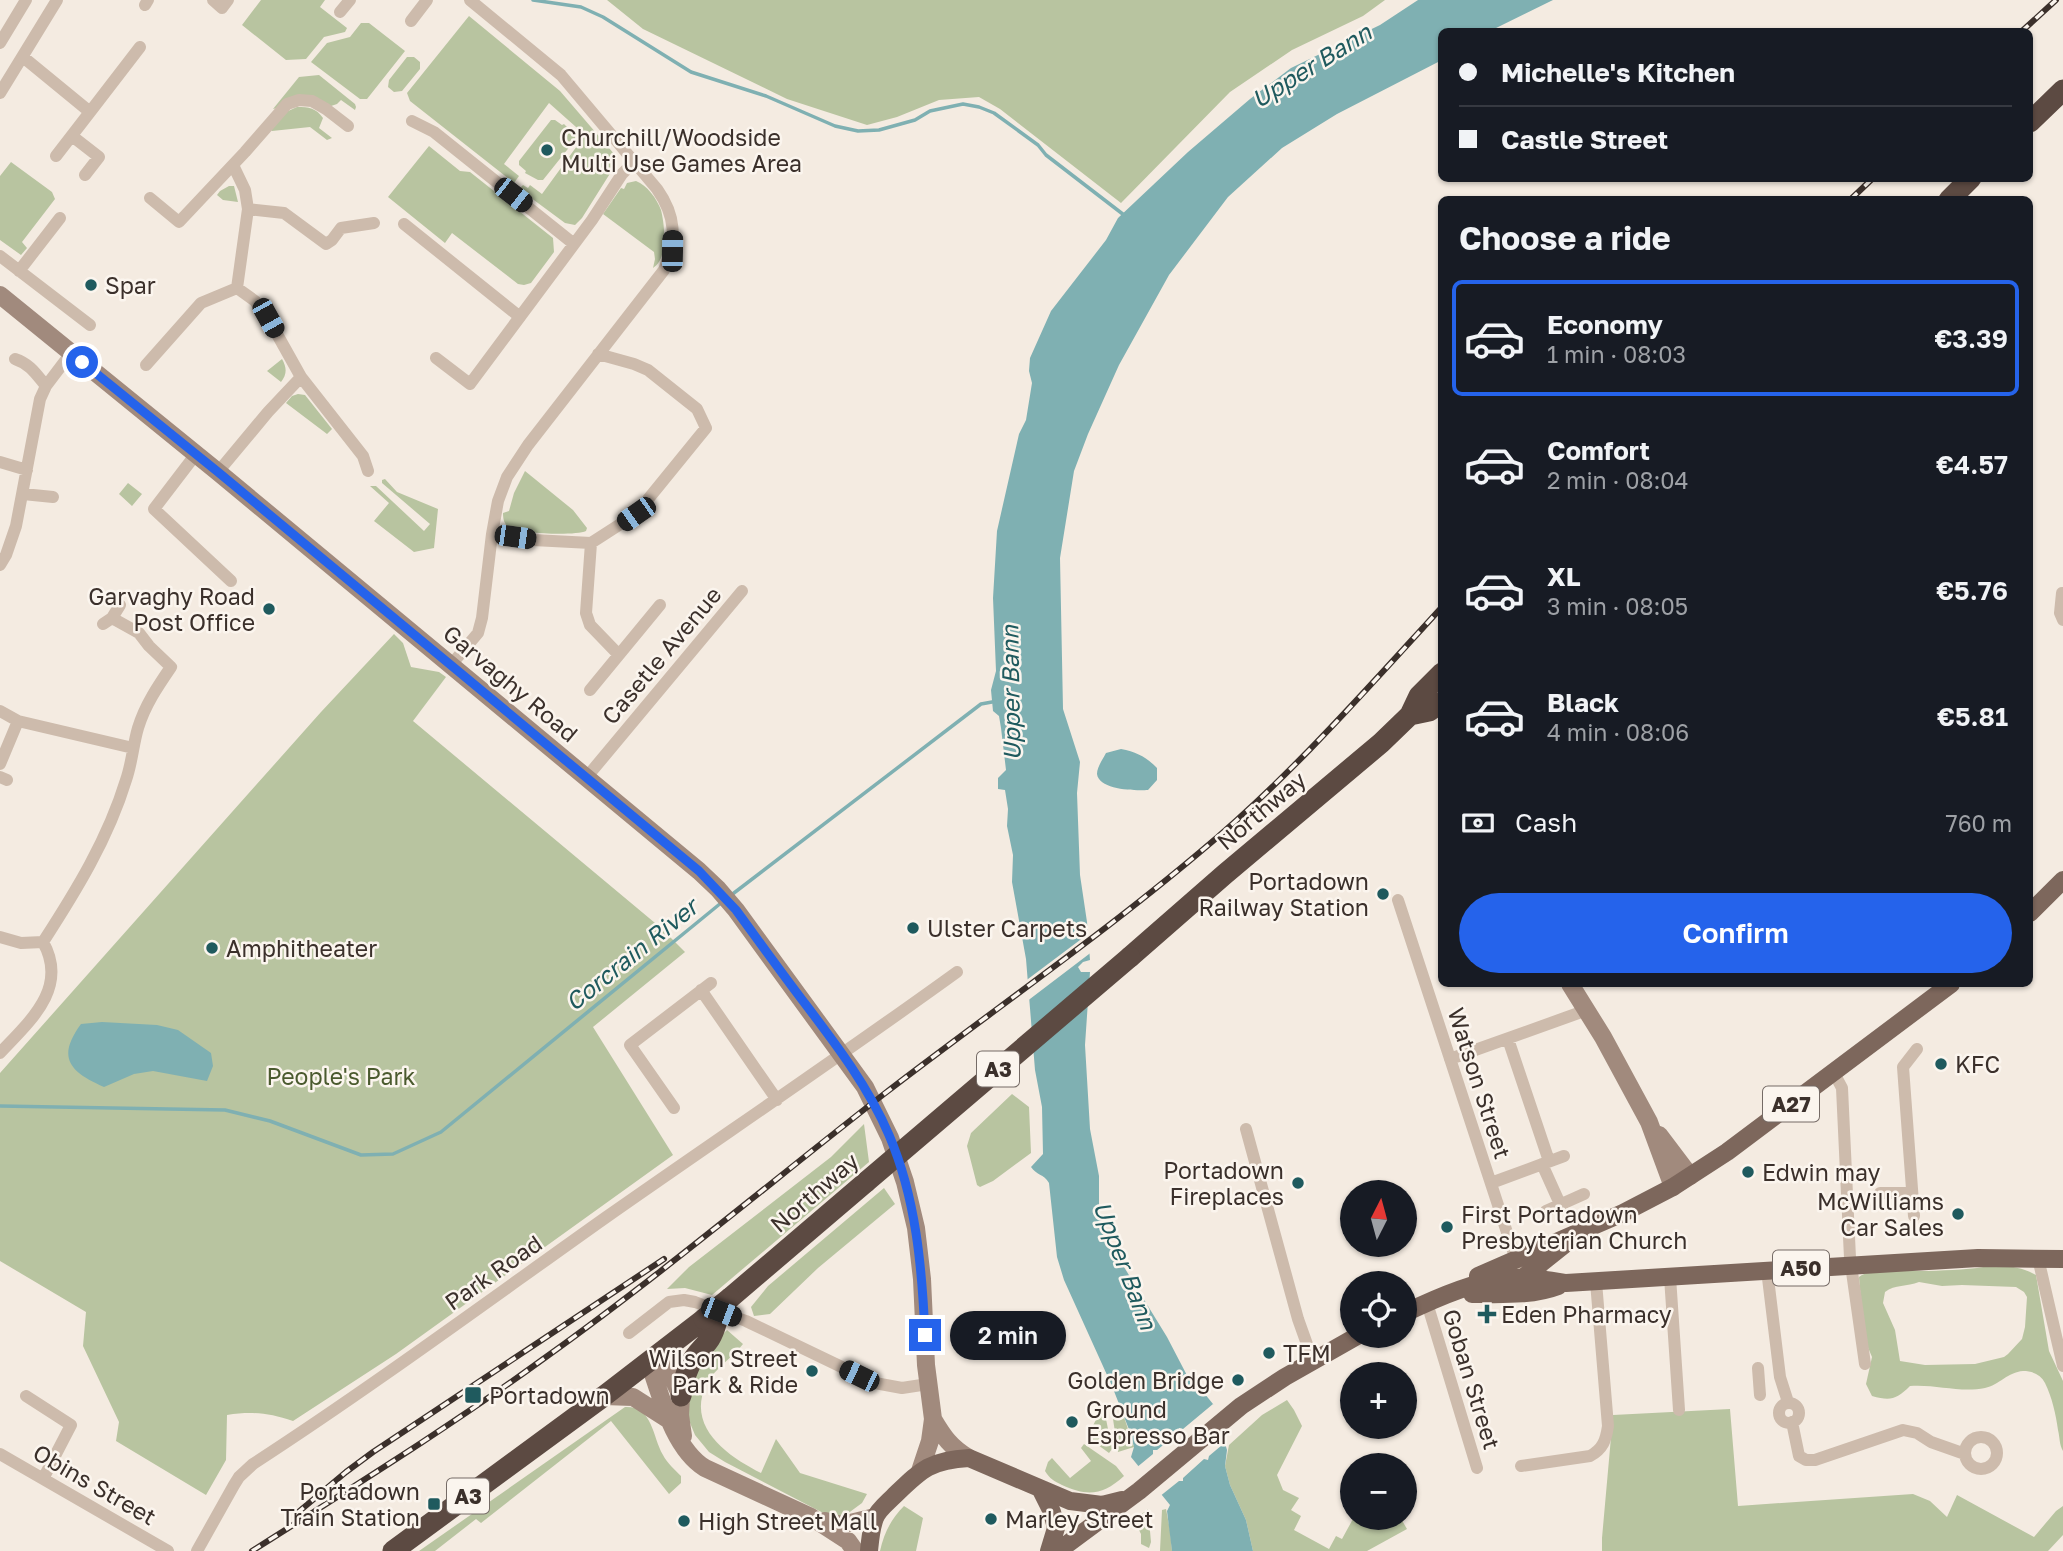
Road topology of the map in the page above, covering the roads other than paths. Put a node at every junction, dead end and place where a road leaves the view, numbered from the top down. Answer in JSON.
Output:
{"nodes":[{"id":1,"x":26,"y":0,"type":"edge"},
{"id":2,"x":57,"y":0,"type":"edge"},
{"id":3,"x":213,"y":0,"type":"edge"},
{"id":4,"x":228,"y":0,"type":"edge"},
{"id":5,"x":350,"y":0,"type":"edge"},
{"id":6,"x":427,"y":0,"type":"edge"},
{"id":7,"x":470,"y":0,"type":"edge"},
{"id":8,"x":341,"y":12,"type":"dead end"},
{"id":9,"x":411,"y":22,"type":"dead end"},
{"id":10,"x":0,"y":43,"type":"edge"},
{"id":11,"x":140,"y":47,"type":"dead end"},
{"id":12,"x":23,"y":57,"type":"junction"},
{"id":13,"x":2063,"y":90,"type":"edge"},
{"id":14,"x":0,"y":93,"type":"edge"},
{"id":15,"x":90,"y":112,"type":"junction"},
{"id":16,"x":2033,"y":119,"type":"edge"},
{"id":17,"x":412,"y":121,"type":"dead end"},
{"id":18,"x":348,"y":126,"type":"dead end"},
{"id":19,"x":72,"y":136,"type":"junction"},
{"id":20,"x":56,"y":156,"type":"dead end"},
{"id":21,"x":634,"y":162,"type":"junction"},
{"id":22,"x":233,"y":165,"type":"junction"},
{"id":23,"x":85,"y":175,"type":"dead end"},
{"id":24,"x":1967,"y":182,"type":"edge"},
{"id":25,"x":1953,"y":196,"type":"edge"},
{"id":26,"x":150,"y":198,"type":"dead end"},
{"id":27,"x":248,"y":209,"type":"junction"},
{"id":28,"x":60,"y":218,"type":"dead end"},
{"id":29,"x":374,"y":223,"type":"dead end"},
{"id":30,"x":404,"y":224,"type":"dead end"},
{"id":31,"x":574,"y":244,"type":"junction"},
{"id":32,"x":0,"y":256,"type":"edge"},
{"id":33,"x":19,"y":271,"type":"junction"},
{"id":34,"x":237,"y":288,"type":"junction"},
{"id":35,"x":0,"y":295,"type":"edge"},
{"id":36,"x":520,"y":317,"type":"junction"},
{"id":37,"x":90,"y":325,"type":"dead end"},
{"id":38,"x":71,"y":353,"type":"junction"},
{"id":39,"x":598,"y":354,"type":"junction"},
{"id":40,"x":23,"y":358,"type":"dead end"},
{"id":41,"x":436,"y":358,"type":"dead end"},
{"id":42,"x":145,"y":365,"type":"dead end"},
{"id":43,"x":301,"y":377,"type":"junction"},
{"id":44,"x":46,"y":386,"type":"junction"},
{"id":45,"x":196,"y":454,"type":"junction"},
{"id":46,"x":0,"y":462,"type":"edge"},
{"id":47,"x":27,"y":470,"type":"junction"},
{"id":48,"x":368,"y":471,"type":"dead end"},
{"id":49,"x":218,"y":472,"type":"junction"},
{"id":50,"x":23,"y":494,"type":"junction"},
{"id":51,"x":53,"y":497,"type":"dead end"},
{"id":52,"x":492,"y":534,"type":"junction"},
{"id":53,"x":590,"y":543,"type":"junction"},
{"id":54,"x":0,"y":565,"type":"edge"},
{"id":55,"x":231,"y":581,"type":"dead end"},
{"id":56,"x":742,"y":591,"type":"dead end"},
{"id":57,"x":2062,"y":593,"type":"edge"},
{"id":58,"x":120,"y":605,"type":"dead end"},
{"id":59,"x":660,"y":605,"type":"dead end"},
{"id":60,"x":2063,"y":620,"type":"edge"},
{"id":61,"x":618,"y":654,"type":"junction"},
{"id":62,"x":451,"y":665,"type":"junction"},
{"id":63,"x":1438,"y":677,"type":"edge"},
{"id":64,"x":590,"y":690,"type":"dead end"},
{"id":65,"x":1438,"y":693,"type":"edge"},
{"id":66,"x":1438,"y":705,"type":"edge"},
{"id":67,"x":0,"y":711,"type":"edge"},
{"id":68,"x":1410,"y":715,"type":"junction"},
{"id":69,"x":19,"y":721,"type":"junction"},
{"id":70,"x":133,"y":748,"type":"junction"},
{"id":71,"x":0,"y":764,"type":"edge"},
{"id":72,"x":586,"y":778,"type":"junction"},
{"id":73,"x":2063,"y":880,"type":"edge"},
{"id":74,"x":1398,"y":900,"type":"dead end"},
{"id":75,"x":2033,"y":910,"type":"edge"},
{"id":76,"x":0,"y":937,"type":"edge"},
{"id":77,"x":43,"y":942,"type":"junction"},
{"id":78,"x":957,"y":972,"type":"dead end"},
{"id":79,"x":1572,"y":987,"type":"edge"},
{"id":80,"x":1947,"y":987,"type":"edge"},
{"id":81,"x":1587,"y":1010,"type":"junction"},
{"id":82,"x":1507,"y":1039,"type":"junction"},
{"id":83,"x":1917,"y":1049,"type":"dead end"},
{"id":84,"x":0,"y":1052,"type":"edge"},
{"id":85,"x":843,"y":1054,"type":"junction"},
{"id":86,"x":1450,"y":1059,"type":"junction"},
{"id":87,"x":1834,"y":1073,"type":"junction"},
{"id":88,"x":777,"y":1100,"type":"junction"},
{"id":89,"x":674,"y":1108,"type":"dead end"},
{"id":90,"x":1648,"y":1122,"type":"junction"},
{"id":91,"x":1246,"y":1129,"type":"dead end"},
{"id":92,"x":1564,"y":1156,"type":"dead end"},
{"id":93,"x":1546,"y":1162,"type":"junction"},
{"id":94,"x":1690,"y":1176,"type":"junction"},
{"id":95,"x":1491,"y":1183,"type":"junction"},
{"id":96,"x":1673,"y":1187,"type":"junction"},
{"id":97,"x":1880,"y":1193,"type":"dead end"},
{"id":98,"x":1912,"y":1193,"type":"junction"},
{"id":99,"x":1584,"y":1194,"type":"dead end"},
{"id":100,"x":1560,"y":1204,"type":"junction"},
{"id":101,"x":1546,"y":1211,"type":"dead end"},
{"id":102,"x":1914,"y":1216,"type":"dead end"},
{"id":103,"x":1575,"y":1234,"type":"junction"},
{"id":104,"x":1562,"y":1248,"type":"junction"},
{"id":105,"x":2038,"y":1258,"type":"junction"},
{"id":106,"x":2063,"y":1259,"type":"edge"},
{"id":107,"x":1517,"y":1260,"type":"junction"},
{"id":108,"x":1850,"y":1265,"type":"junction"},
{"id":109,"x":1767,"y":1270,"type":"junction"},
{"id":110,"x":1670,"y":1277,"type":"junction"},
{"id":111,"x":1522,"y":1278,"type":"junction"},
{"id":112,"x":1596,"y":1282,"type":"junction"},
{"id":113,"x":1568,"y":1283,"type":"junction"},
{"id":114,"x":1510,"y":1293,"type":"junction"},
{"id":115,"x":1451,"y":1294,"type":"junction"},
{"id":116,"x":1427,"y":1303,"type":"junction"},
{"id":117,"x":1417,"y":1307,"type":"edge"},
{"id":118,"x":718,"y":1312,"type":"junction"},
{"id":119,"x":629,"y":1333,"type":"dead end"},
{"id":120,"x":1340,"y":1346,"type":"edge"},
{"id":121,"x":652,"y":1359,"type":"junction"},
{"id":122,"x":1313,"y":1361,"type":"junction"},
{"id":123,"x":1865,"y":1364,"type":"dead end"},
{"id":124,"x":2063,"y":1366,"type":"edge"},
{"id":125,"x":1781,"y":1380,"type":"junction"},
{"id":126,"x":1759,"y":1382,"type":"dead end"},
{"id":127,"x":928,"y":1384,"type":"junction"},
{"id":128,"x":26,"y":1396,"type":"dead end"},
{"id":129,"x":604,"y":1396,"type":"junction"},
{"id":130,"x":681,"y":1396,"type":"junction"},
{"id":131,"x":1679,"y":1410,"type":"dead end"},
{"id":132,"x":669,"y":1419,"type":"junction"},
{"id":133,"x":933,"y":1419,"type":"junction"},
{"id":134,"x":685,"y":1447,"type":"junction"},
{"id":135,"x":0,"y":1454,"type":"edge"},
{"id":136,"x":1965,"y":1454,"type":"dead end"},
{"id":137,"x":969,"y":1458,"type":"junction"},
{"id":138,"x":1521,"y":1466,"type":"dead end"},
{"id":139,"x":1477,"y":1468,"type":"dead end"},
{"id":140,"x":920,"y":1471,"type":"junction"},
{"id":141,"x":43,"y":1479,"type":"junction"},
{"id":142,"x":1041,"y":1490,"type":"junction"},
{"id":143,"x":1138,"y":1491,"type":"junction"},
{"id":144,"x":811,"y":1517,"type":"junction"},
{"id":145,"x":875,"y":1517,"type":"junction"},
{"id":146,"x":169,"y":1551,"type":"edge"},
{"id":147,"x":197,"y":1551,"type":"edge"},
{"id":148,"x":393,"y":1551,"type":"edge"},
{"id":149,"x":855,"y":1551,"type":"edge"},
{"id":150,"x":869,"y":1551,"type":"edge"},
{"id":151,"x":1049,"y":1551,"type":"edge"},
{"id":152,"x":1058,"y":1551,"type":"edge"}],
"edges":[{"from":1,"to":10,"type":"street"},
{"from":2,"to":12,"type":"street"},
{"from":3,"to":4,"type":"street"},
{"from":5,"to":8,"type":"street"},
{"from":6,"to":9,"type":"street"},
{"from":7,"to":21,"type":"street"},
{"from":11,"to":15,"type":"street"},
{"from":12,"to":14,"type":"street"},
{"from":12,"to":15,"type":"street"},
{"from":13,"to":16,"type":"highway"},
{"from":15,"to":19,"type":"street"},
{"from":17,"to":31,"type":"street"},
{"from":18,"to":22,"type":"street"},
{"from":19,"to":20,"type":"street"},
{"from":19,"to":23,"type":"street"},
{"from":21,"to":31,"type":"street"},
{"from":21,"to":39,"type":"street"},
{"from":22,"to":26,"type":"street"},
{"from":22,"to":27,"type":"street"},
{"from":24,"to":25,"type":"highway"},
{"from":27,"to":29,"type":"street"},
{"from":27,"to":34,"type":"street"},
{"from":28,"to":33,"type":"street"},
{"from":30,"to":36,"type":"street"},
{"from":31,"to":36,"type":"street"},
{"from":32,"to":33,"type":"street"},
{"from":33,"to":37,"type":"street"},
{"from":34,"to":42,"type":"street"},
{"from":34,"to":43,"type":"street"},
{"from":35,"to":38,"type":"main road","name":"Garvaghy Road"},
{"from":36,"to":41,"type":"street"},
{"from":38,"to":44,"type":"street"},
{"from":38,"to":45,"type":"main road","name":"Garvaghy Road"},
{"from":39,"to":52,"type":"street"},
{"from":39,"to":53,"type":"street"},
{"from":40,"to":44,"type":"street"},
{"from":43,"to":48,"type":"street"},
{"from":43,"to":49,"type":"street"},
{"from":44,"to":47,"type":"street"},
{"from":45,"to":49,"type":"main road","name":"Garvaghy Road"},
{"from":45,"to":55,"type":"street"},
{"from":46,"to":47,"type":"street"},
{"from":47,"to":50,"type":"street"},
{"from":49,"to":62,"type":"main road","name":"Garvaghy Road"},
{"from":50,"to":51,"type":"street"},
{"from":50,"to":54,"type":"street"},
{"from":52,"to":53,"type":"street"},
{"from":52,"to":62,"type":"street"},
{"from":53,"to":61,"type":"street"},
{"from":56,"to":72,"type":"street","name":"Casetle Avenue"},
{"from":57,"to":60,"type":"street"},
{"from":58,"to":70,"type":"street"},
{"from":59,"to":61,"type":"street"},
{"from":61,"to":64,"type":"street"},
{"from":62,"to":72,"type":"main road","name":"Garvaghy Road"},
{"from":63,"to":68,"type":"highway","name":"Northway","number":"A3"},
{"from":65,"to":68,"type":"highway"},
{"from":66,"to":68,"type":"highway","name":"Northway","number":"A3"},
{"from":67,"to":69,"type":"street"},
{"from":68,"to":118,"type":"highway","name":"Northway","number":"A3","bridge":true},
{"from":69,"to":70,"type":"street"},
{"from":69,"to":71,"type":"street"},
{"from":70,"to":77,"type":"street"},
{"from":72,"to":85,"type":"main road","name":"Garvaghy Road"},
{"from":73,"to":75,"type":"main road"},
{"from":74,"to":86,"type":"street","name":"Watson Street"},
{"from":76,"to":77,"type":"street"},
{"from":77,"to":84,"type":"street"},
{"from":78,"to":85,"type":"street","name":"Park Road"},
{"from":79,"to":81,"type":"main road"},
{"from":80,"to":87,"type":"main road","number":"A27"},
{"from":81,"to":82,"type":"street"},
{"from":81,"to":90,"type":"main road"},
{"from":82,"to":86,"type":"street"},
{"from":82,"to":93,"type":"street"},
{"from":83,"to":98,"type":"street"},
{"from":85,"to":88,"type":"street","name":"Park Road"},
{"from":85,"to":127,"type":"main road","name":"Garvaghy Road"},
{"from":86,"to":95,"type":"street","name":"Watson Street"},
{"from":87,"to":94,"type":"main road","number":"A27"},
{"from":87,"to":108,"type":"street"},
{"from":88,"to":89,"type":"street"},
{"from":88,"to":147,"type":"street","name":"Park Road"},
{"from":90,"to":94,"type":"main road"},
{"from":90,"to":96,"type":"main road"},
{"from":91,"to":122,"type":"street"},
{"from":92,"to":93,"type":"street"},
{"from":93,"to":95,"type":"street"},
{"from":93,"to":100,"type":"street"},
{"from":94,"to":96,"type":"main road","number":"A27"},
{"from":95,"to":107,"type":"street","name":"Watson Street"},
{"from":96,"to":103,"type":"main road","number":"A27"},
{"from":97,"to":98,"type":"street"},
{"from":98,"to":102,"type":"street"},
{"from":99,"to":100,"type":"street"},
{"from":100,"to":101,"type":"street"},
{"from":103,"to":104,"type":"main road","number":"A27"},
{"from":103,"to":107,"type":"main road","number":"A27"},
{"from":104,"to":111,"type":"main road","number":"A27"},
{"from":104,"to":113,"type":"main road"},
{"from":105,"to":106,"type":"main road","number":"A50"},
{"from":105,"to":108,"type":"main road","number":"A50"},
{"from":105,"to":124,"type":"street"},
{"from":107,"to":111,"type":"street","name":"Watson Street"},
{"from":107,"to":115,"type":"main road","number":"A27"},
{"from":108,"to":109,"type":"main road","number":"A50"},
{"from":108,"to":123,"type":"street"},
{"from":109,"to":110,"type":"main road","number":"A50"},
{"from":109,"to":125,"type":"street"},
{"from":110,"to":112,"type":"main road","number":"A50"},
{"from":110,"to":131,"type":"street"},
{"from":111,"to":113,"type":"main road","number":"A50"},
{"from":111,"to":114,"type":"main road","number":"A27"},
{"from":111,"to":115,"type":"main road","number":"A27"},
{"from":112,"to":113,"type":"main road","number":"A50"},
{"from":112,"to":138,"type":"street"},
{"from":113,"to":114,"type":"main road","number":"A50"},
{"from":114,"to":115,"type":"main road","number":"A27"},
{"from":115,"to":116,"type":"main road","number":"A27"},
{"from":116,"to":117,"type":"main road","number":"A27"},
{"from":116,"to":139,"type":"street","name":"Goban Street"},
{"from":118,"to":121,"type":"highway","name":"Northway","number":"A3"},
{"from":118,"to":130,"type":"highway"},
{"from":119,"to":127,"type":"street"},
{"from":120,"to":122,"type":"main road"},
{"from":121,"to":129,"type":"highway","name":"Northway","number":"A3"},
{"from":121,"to":130,"type":"main road"},
{"from":121,"to":132,"type":"main road"},
{"from":122,"to":143,"type":"main road"},
{"from":125,"to":126,"type":"street"},
{"from":125,"to":136,"type":"street"},
{"from":127,"to":133,"type":"main road","name":"Garvaghy Road"},
{"from":128,"to":141,"type":"street"},
{"from":129,"to":132,"type":"main road"},
{"from":129,"to":148,"type":"highway","name":"Northway","number":"A3"},
{"from":130,"to":134,"type":"main road"},
{"from":132,"to":134,"type":"main road"},
{"from":133,"to":137,"type":"main road"},
{"from":133,"to":140,"type":"main road"},
{"from":134,"to":144,"type":"main road"},
{"from":135,"to":141,"type":"street","name":"Obins Street"},
{"from":137,"to":140,"type":"main road"},
{"from":137,"to":142,"type":"main road"},
{"from":140,"to":145,"type":"main road"},
{"from":141,"to":146,"type":"street","name":"Obins Street"},
{"from":142,"to":143,"type":"main road"},
{"from":142,"to":151,"type":"main road"},
{"from":143,"to":152,"type":"main road"},
{"from":144,"to":145,"type":"main road"},
{"from":144,"to":149,"type":"main road"},
{"from":145,"to":150,"type":"main road"}]}
